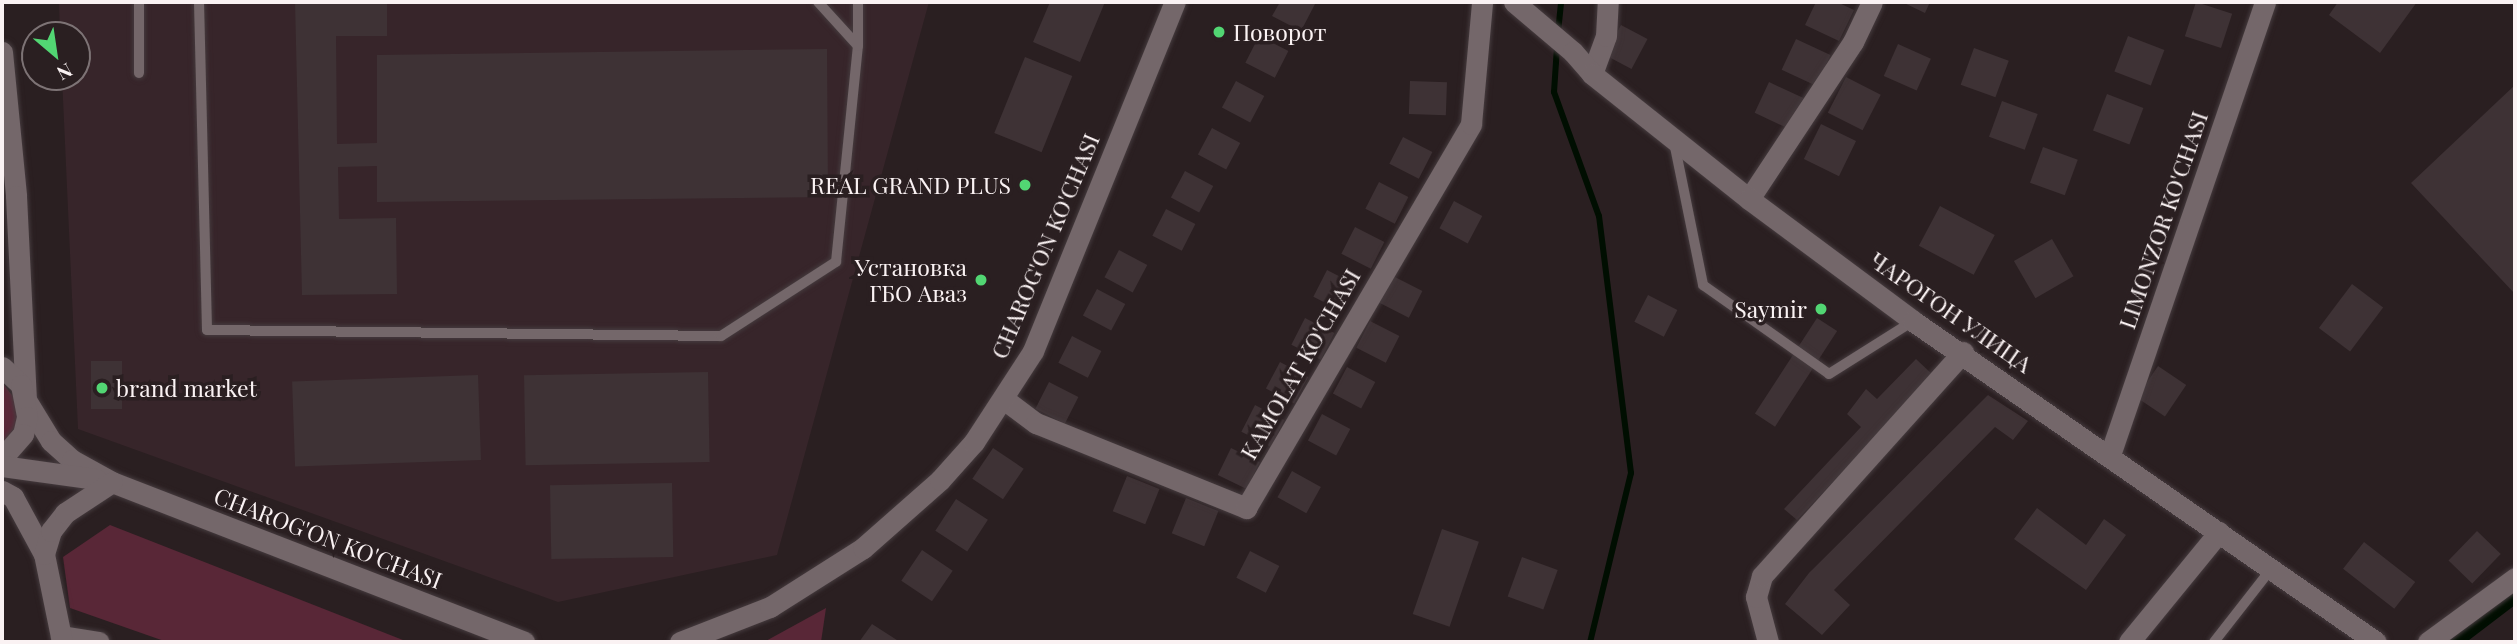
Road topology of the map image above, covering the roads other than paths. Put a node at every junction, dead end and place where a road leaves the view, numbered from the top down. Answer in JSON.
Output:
{"nodes":[{"id":1,"x":139,"y":2,"type":"edge"},
{"id":2,"x":199,"y":2,"type":"edge"},
{"id":3,"x":818,"y":2,"type":"edge"},
{"id":4,"x":858,"y":2,"type":"edge"},
{"id":5,"x":1175,"y":2,"type":"edge"},
{"id":6,"x":1482,"y":2,"type":"edge"},
{"id":7,"x":1514,"y":2,"type":"edge"},
{"id":8,"x":1608,"y":2,"type":"edge"},
{"id":9,"x":1872,"y":2,"type":"edge"},
{"id":10,"x":2265,"y":2,"type":"edge"},
{"id":11,"x":858,"y":46,"type":"junction"},
{"id":12,"x":2,"y":52,"type":"edge"},
{"id":13,"x":139,"y":73,"type":"dead end"},
{"id":14,"x":1591,"y":74,"type":"junction"},
{"id":15,"x":1673,"y":136,"type":"junction"},
{"id":16,"x":16,"y":196,"type":"junction"},
{"id":17,"x":1749,"y":200,"type":"junction"},
{"id":18,"x":2,"y":229,"type":"edge"},
{"id":19,"x":1913,"y":321,"type":"junction"},
{"id":20,"x":1963,"y":352,"type":"junction"},
{"id":21,"x":2,"y":367,"type":"edge"},
{"id":22,"x":26,"y":400,"type":"junction"},
{"id":23,"x":1005,"y":400,"type":"junction"},
{"id":24,"x":2110,"y":455,"type":"junction"},
{"id":25,"x":2,"y":458,"type":"edge"},
{"id":26,"x":2,"y":466,"type":"edge"},
{"id":27,"x":112,"y":482,"type":"junction"},
{"id":28,"x":2,"y":491,"type":"edge"},
{"id":29,"x":2219,"y":532,"type":"junction"},
{"id":30,"x":44,"y":554,"type":"junction"},
{"id":31,"x":2271,"y":569,"type":"junction"},
{"id":32,"x":2515,"y":578,"type":"edge"},
{"id":33,"x":61,"y":639,"type":"edge"},
{"id":34,"x":99,"y":642,"type":"edge"},
{"id":35,"x":524,"y":642,"type":"edge"},
{"id":36,"x":680,"y":642,"type":"edge"},
{"id":37,"x":1768,"y":642,"type":"edge"},
{"id":38,"x":2129,"y":642,"type":"edge"},
{"id":39,"x":2214,"y":642,"type":"edge"},
{"id":40,"x":2376,"y":642,"type":"edge"},
{"id":41,"x":2428,"y":642,"type":"edge"}],
"edges":[{"from":1,"to":13,"type":"lane"},
{"from":2,"to":11,"type":"lane"},
{"from":3,"to":11,"type":"lane"},
{"from":4,"to":11,"type":"lane"},
{"from":5,"to":23,"type":"main road","name":"CHAROG'ON KO'CHASI"},
{"from":6,"to":23,"type":"main road","name":"KAMOLAT KO'CHASI"},
{"from":7,"to":14,"type":"main road","name":"ЧАРОГОН УЛИЦА"},
{"from":8,"to":14,"type":"main road"},
{"from":9,"to":17,"type":"main road"},
{"from":10,"to":24,"type":"main road","name":"LIMONZOR KO'CHASI"},
{"from":12,"to":16,"type":"main road"},
{"from":14,"to":15,"type":"main road","name":"ЧАРОГОН УЛИЦА"},
{"from":15,"to":17,"type":"main road","name":"ЧАРОГОН УЛИЦА"},
{"from":15,"to":19,"type":"lane"},
{"from":16,"to":18,"type":"main road"},
{"from":16,"to":22,"type":"main road"},
{"from":17,"to":19,"type":"main road","name":"ЧАРОГОН УЛИЦА"},
{"from":19,"to":20,"type":"main road","name":"ЧАРОГОН УЛИЦА"},
{"from":20,"to":24,"type":"main road","name":"ЧАРОГОН УЛИЦА"},
{"from":20,"to":37,"type":"main road"},
{"from":21,"to":22,"type":"main road"},
{"from":22,"to":25,"type":"main road"},
{"from":22,"to":27,"type":"main road"},
{"from":23,"to":36,"type":"main road","name":"CHAROG'ON KO'CHASI"},
{"from":24,"to":29,"type":"main road","name":"ЧАРОГОН УЛИЦА"},
{"from":26,"to":27,"type":"main road"},
{"from":27,"to":30,"type":"main road"},
{"from":27,"to":35,"type":"main road","name":"CHAROG'ON KO'CHASI"},
{"from":28,"to":30,"type":"main road"},
{"from":29,"to":31,"type":"main road","name":"ЧАРОГОН УЛИЦА"},
{"from":29,"to":38,"type":"main road"},
{"from":30,"to":33,"type":"main road"},
{"from":31,"to":39,"type":"lane"},
{"from":31,"to":40,"type":"main road","name":"ЧАРОГОН УЛИЦА"},
{"from":32,"to":41,"type":"main road"},
{"from":33,"to":34,"type":"main road"}]}
